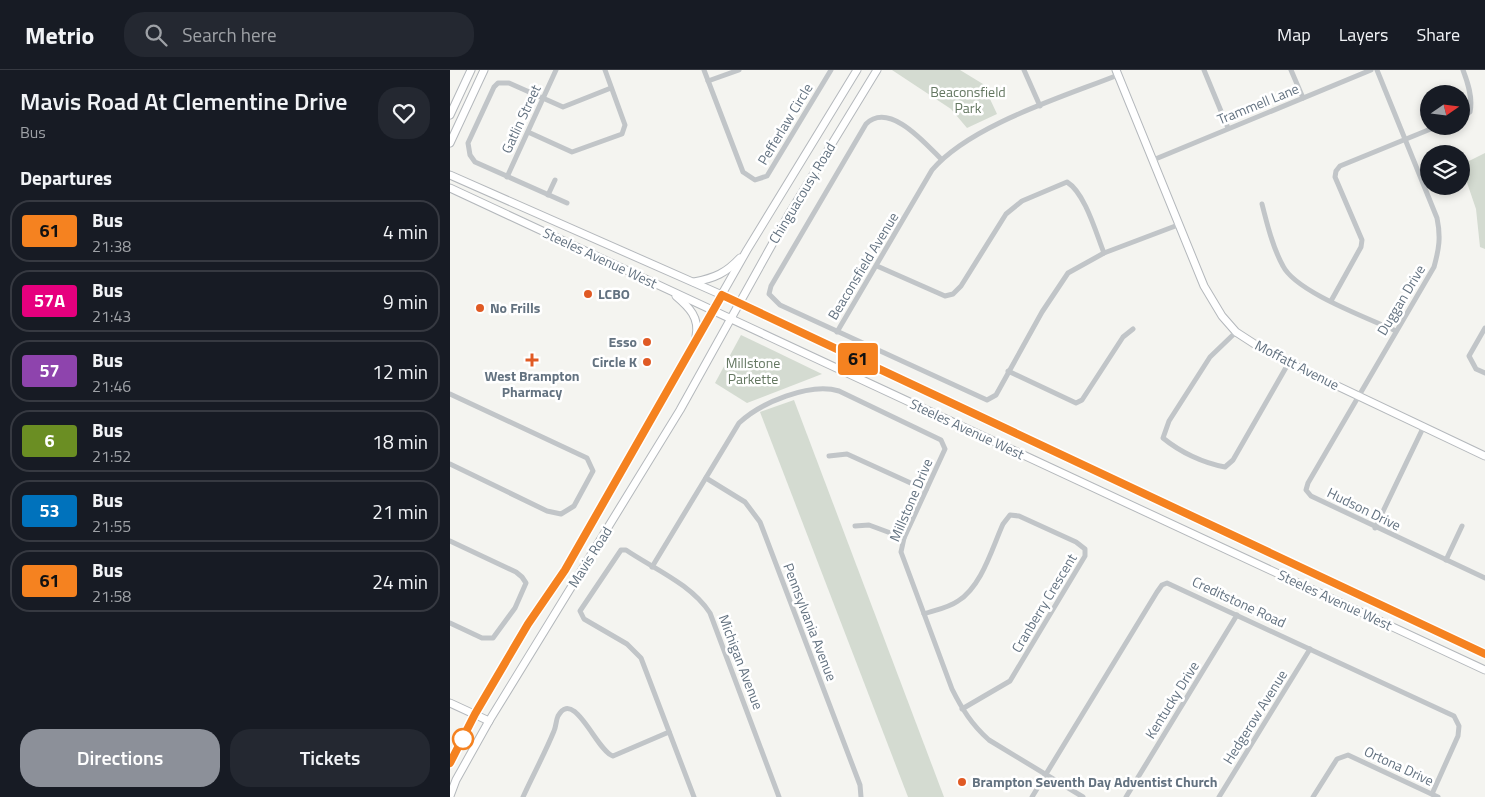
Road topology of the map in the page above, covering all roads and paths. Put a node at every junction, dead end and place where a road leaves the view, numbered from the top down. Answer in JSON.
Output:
{"nodes":[{"id":1,"x":471,"y":70,"type":"edge"},
{"id":2,"x":484,"y":70,"type":"edge"},
{"id":3,"x":556,"y":70,"type":"edge"},
{"id":4,"x":604,"y":70,"type":"edge"},
{"id":5,"x":704,"y":70,"type":"edge"},
{"id":6,"x":739,"y":70,"type":"edge"},
{"id":7,"x":831,"y":70,"type":"edge"},
{"id":8,"x":856,"y":70,"type":"edge"},
{"id":9,"x":877,"y":70,"type":"edge"},
{"id":10,"x":1024,"y":70,"type":"edge"},
{"id":11,"x":1204,"y":70,"type":"edge"},
{"id":12,"x":1291,"y":70,"type":"edge"},
{"id":13,"x":1371,"y":70,"type":"edge"},
{"id":14,"x":1377,"y":70,"type":"edge"},
{"id":15,"x":1463,"y":70,"type":"edge"},
{"id":16,"x":1117,"y":73,"type":"edge"},
{"id":17,"x":708,"y":81,"type":"junction"},
{"id":18,"x":1467,"y":85,"type":"edge"},
{"id":19,"x":612,"y":88,"type":"junction"},
{"id":20,"x":1470,"y":94,"type":"edge"},
{"id":21,"x":1303,"y":98,"type":"junction"},
{"id":22,"x":543,"y":99,"type":"junction"},
{"id":23,"x":1040,"y":106,"type":"junction"},
{"id":24,"x":1470,"y":112,"type":"edge"},
{"id":25,"x":450,"y":115,"type":"edge"},
{"id":26,"x":1228,"y":128,"type":"junction"},
{"id":27,"x":528,"y":132,"type":"junction"},
{"id":28,"x":1420,"y":134,"type":"edge"},
{"id":29,"x":1405,"y":140,"type":"junction"},
{"id":30,"x":450,"y":143,"type":"edge"},
{"id":31,"x":941,"y":159,"type":"junction"},
{"id":32,"x":1153,"y":160,"type":"junction"},
{"id":33,"x":450,"y":170,"type":"edge"},
{"id":34,"x":450,"y":176,"type":"edge"},
{"id":35,"x":507,"y":177,"type":"junction"},
{"id":36,"x":555,"y":180,"type":"dead end"},
{"id":37,"x":464,"y":182,"type":"junction"},
{"id":38,"x":450,"y":188,"type":"edge"},
{"id":39,"x":548,"y":195,"type":"junction"},
{"id":40,"x":567,"y":203,"type":"dead end"},
{"id":41,"x":1262,"y":204,"type":"dead end"},
{"id":42,"x":1178,"y":225,"type":"junction"},
{"id":43,"x":747,"y":250,"type":"junction"},
{"id":44,"x":1104,"y":253,"type":"junction"},
{"id":45,"x":877,"y":266,"type":"junction"},
{"id":46,"x":694,"y":282,"type":"junction"},
{"id":47,"x":668,"y":289,"type":"junction"},
{"id":48,"x":722,"y":295,"type":"junction"},
{"id":49,"x":1331,"y":300,"type":"junction"},
{"id":50,"x":739,"y":304,"type":"junction"},
{"id":51,"x":714,"y":310,"type":"junction"},
{"id":52,"x":731,"y":318,"type":"junction"},
{"id":53,"x":1485,"y":328,"type":"edge"},
{"id":54,"x":1133,"y":329,"type":"dead end"},
{"id":55,"x":1396,"y":331,"type":"junction"},
{"id":56,"x":836,"y":332,"type":"junction"},
{"id":57,"x":1236,"y":332,"type":"junction"},
{"id":58,"x":694,"y":346,"type":"junction"},
{"id":59,"x":1288,"y":364,"type":"junction"},
{"id":60,"x":1008,"y":371,"type":"junction"},
{"id":61,"x":1485,"y":373,"type":"edge"},
{"id":62,"x":450,"y":394,"type":"edge"},
{"id":63,"x":1358,"y":396,"type":"junction"},
{"id":64,"x":1424,"y":426,"type":"junction"},
{"id":65,"x":829,"y":456,"type":"dead end"},
{"id":66,"x":1485,"y":456,"type":"edge"},
{"id":67,"x":450,"y":464,"type":"edge"},
{"id":68,"x":706,"y":478,"type":"junction"},
{"id":69,"x":926,"y":490,"type":"junction"},
{"id":70,"x":854,"y":526,"type":"dead end"},
{"id":71,"x":1462,"y":526,"type":"dead end"},
{"id":72,"x":1375,"y":528,"type":"junction"},
{"id":73,"x":904,"y":538,"type":"junction"},
{"id":74,"x":450,"y":541,"type":"edge"},
{"id":75,"x":1446,"y":560,"type":"junction"},
{"id":76,"x":652,"y":567,"type":"junction"},
{"id":77,"x":565,"y":570,"type":"junction"},
{"id":78,"x":577,"y":578,"type":"junction"},
{"id":79,"x":1485,"y":578,"type":"edge"},
{"id":80,"x":924,"y":614,"type":"junction"},
{"id":81,"x":1237,"y":616,"type":"junction"},
{"id":82,"x":450,"y":623,"type":"edge"},
{"id":83,"x":1310,"y":648,"type":"junction"},
{"id":84,"x":1485,"y":654,"type":"edge"},
{"id":85,"x":1485,"y":670,"type":"edge"},
{"id":86,"x":450,"y":703,"type":"edge"},
{"id":87,"x":962,"y":709,"type":"junction"},
{"id":88,"x":475,"y":714,"type":"junction"},
{"id":89,"x":489,"y":721,"type":"junction"},
{"id":90,"x":669,"y":732,"type":"junction"},
{"id":91,"x":450,"y":764,"type":"edge"},
{"id":92,"x":1045,"y":774,"type":"junction"},
{"id":93,"x":1432,"y":794,"type":"junction"},
{"id":94,"x":450,"y":796,"type":"edge"},
{"id":95,"x":523,"y":797,"type":"edge"},
{"id":96,"x":694,"y":797,"type":"edge"},
{"id":97,"x":778,"y":797,"type":"edge"},
{"id":98,"x":861,"y":797,"type":"edge"},
{"id":99,"x":1032,"y":797,"type":"edge"},
{"id":100,"x":1082,"y":797,"type":"edge"},
{"id":101,"x":1126,"y":797,"type":"edge"},
{"id":102,"x":1219,"y":797,"type":"edge"},
{"id":103,"x":1313,"y":797,"type":"edge"},
{"id":104,"x":1438,"y":797,"type":"edge"}],
"edges":[{"from":1,"to":25,"type":"main road"},
{"from":2,"to":30,"type":"main road"},
{"from":3,"to":22,"type":"street","name":"Gatlin Street"},
{"from":4,"to":19,"type":"street"},
{"from":5,"to":17,"type":"street","name":"Pefferlaw Circle"},
{"from":6,"to":17,"type":"street"},
{"from":7,"to":17,"type":"street","name":"Pefferlaw Circle"},
{"from":8,"to":43,"type":"main road","name":"Chinguacousy Road"},
{"from":9,"to":50,"type":"main road","name":"Chinguacousy Road"},
{"from":10,"to":23,"type":"street"},
{"from":11,"to":26,"type":"street"},
{"from":12,"to":21,"type":"street"},
{"from":13,"to":21,"type":"street","name":"Trammell Lane"},
{"from":14,"to":29,"type":"street","name":"Duggan Drive"},
{"from":15,"to":18,"type":"street"},
{"from":16,"to":23,"type":"street","name":"Beaconsfield Avenue"},
{"from":16,"to":32,"type":"main road","name":"Moffatt Avenue"},
{"from":19,"to":22,"type":"street"},
{"from":19,"to":27,"type":"street"},
{"from":20,"to":24,"type":"street"},
{"from":21,"to":26,"type":"street","name":"Trammell Lane"},
{"from":22,"to":27,"type":"street","name":"Gatlin Street"},
{"from":22,"to":35,"type":"street"},
{"from":23,"to":31,"type":"street","name":"Beaconsfield Avenue"},
{"from":26,"to":32,"type":"street","name":"Trammell Lane"},
{"from":27,"to":35,"type":"street","name":"Gatlin Street"},
{"from":28,"to":29,"type":"street"},
{"from":29,"to":49,"type":"street"},
{"from":29,"to":55,"type":"street","name":"Duggan Drive"},
{"from":31,"to":45,"type":"street","name":"Beaconsfield Avenue"},
{"from":31,"to":56,"type":"street"},
{"from":32,"to":42,"type":"main road","name":"Moffatt Avenue"},
{"from":33,"to":37,"type":"main road"},
{"from":34,"to":37,"type":"main road","name":"Steeles Avenue West"},
{"from":35,"to":39,"type":"street"},
{"from":36,"to":39,"type":"street"},
{"from":37,"to":46,"type":"main road","name":"Steeles Avenue West"},
{"from":38,"to":47,"type":"main road","name":"Steeles Avenue West"},
{"from":39,"to":40,"type":"street"},
{"from":41,"to":49,"type":"street"},
{"from":42,"to":44,"type":"street","name":"Beaconsfield Avenue"},
{"from":42,"to":57,"type":"main road","name":"Moffatt Avenue"},
{"from":43,"to":46,"type":"main road"},
{"from":43,"to":48,"type":"main road","name":"Chinguacousy Road"},
{"from":44,"to":45,"type":"street"},
{"from":44,"to":60,"type":"street","name":"Beaconsfield Avenue"},
{"from":45,"to":56,"type":"street","name":"Beaconsfield Avenue"},
{"from":46,"to":48,"type":"main road","name":"Steeles Avenue West"},
{"from":47,"to":51,"type":"main road","name":"Steeles Avenue West"},
{"from":47,"to":58,"type":"main road"},
{"from":48,"to":50,"type":"main road","name":"Steeles Avenue West"},
{"from":48,"to":51,"type":"main road","name":"Mavis Road"},
{"from":49,"to":55,"type":"street"},
{"from":50,"to":52,"type":"main road","name":"Chinguacousy Road"},
{"from":50,"to":84,"type":"main road","name":"Steeles Avenue West"},
{"from":51,"to":52,"type":"main road","name":"Steeles Avenue West"},
{"from":51,"to":58,"type":"main road","name":"Mavis Road"},
{"from":52,"to":78,"type":"main road","name":"Mavis Road"},
{"from":52,"to":85,"type":"main road","name":"Steeles Avenue West"},
{"from":53,"to":61,"type":"street"},
{"from":54,"to":60,"type":"street"},
{"from":55,"to":63,"type":"street","name":"Duggan Drive"},
{"from":56,"to":60,"type":"street","name":"Beaconsfield Avenue"},
{"from":57,"to":59,"type":"main road","name":"Moffatt Avenue"},
{"from":57,"to":59,"type":"street"},
{"from":58,"to":77,"type":"main road","name":"Mavis Road"},
{"from":59,"to":63,"type":"main road","name":"Moffatt Avenue"},
{"from":62,"to":67,"type":"street"},
{"from":63,"to":64,"type":"main road","name":"Moffatt Avenue"},
{"from":63,"to":72,"type":"street","name":"Hudson Drive"},
{"from":64,"to":66,"type":"main road","name":"Moffatt Avenue"},
{"from":64,"to":72,"type":"street"},
{"from":65,"to":69,"type":"street"},
{"from":68,"to":69,"type":"street","name":"Millstone Drive"},
{"from":68,"to":76,"type":"street","name":"Millstone Drive"},
{"from":68,"to":98,"type":"street","name":"Pennsylvania Avenue"},
{"from":69,"to":73,"type":"street","name":"Millstone Drive"},
{"from":70,"to":73,"type":"street"},
{"from":71,"to":75,"type":"street"},
{"from":72,"to":75,"type":"street","name":"Hudson Drive"},
{"from":73,"to":80,"type":"street","name":"Millstone Drive"},
{"from":74,"to":82,"type":"street"},
{"from":75,"to":79,"type":"street","name":"Hudson Drive"},
{"from":76,"to":90,"type":"street","name":"Michigan Avenue"},
{"from":76,"to":97,"type":"street","name":"Michigan Avenue"},
{"from":77,"to":78,"type":"main road"},
{"from":77,"to":88,"type":"main road","name":"Mavis Road"},
{"from":78,"to":89,"type":"main road","name":"Mavis Road"},
{"from":80,"to":87,"type":"street","name":"Millstone Drive"},
{"from":80,"to":87,"type":"street","name":"Cranberry Crescent"},
{"from":81,"to":83,"type":"street","name":"Creditstone Road"},
{"from":81,"to":92,"type":"street","name":"Creditstone Road"},
{"from":81,"to":101,"type":"street","name":"Kentucky Drive"},
{"from":83,"to":93,"type":"street","name":"Creditstone Road"},
{"from":83,"to":102,"type":"street","name":"Hedgerow Avenue"},
{"from":86,"to":88,"type":"main road"},
{"from":87,"to":92,"type":"street","name":"Millstone Drive"},
{"from":88,"to":89,"type":"main road"},
{"from":88,"to":91,"type":"main road","name":"Mavis Road"},
{"from":89,"to":94,"type":"main road","name":"Mavis Road"},
{"from":90,"to":95,"type":"street"},
{"from":90,"to":96,"type":"street","name":"Michigan Avenue"},
{"from":92,"to":99,"type":"street","name":"Creditstone Road"},
{"from":92,"to":100,"type":"street","name":"Millstone Drive"},
{"from":93,"to":103,"type":"street","name":"Ortona Drive"},
{"from":93,"to":104,"type":"street","name":"Ortona Drive"}]}
